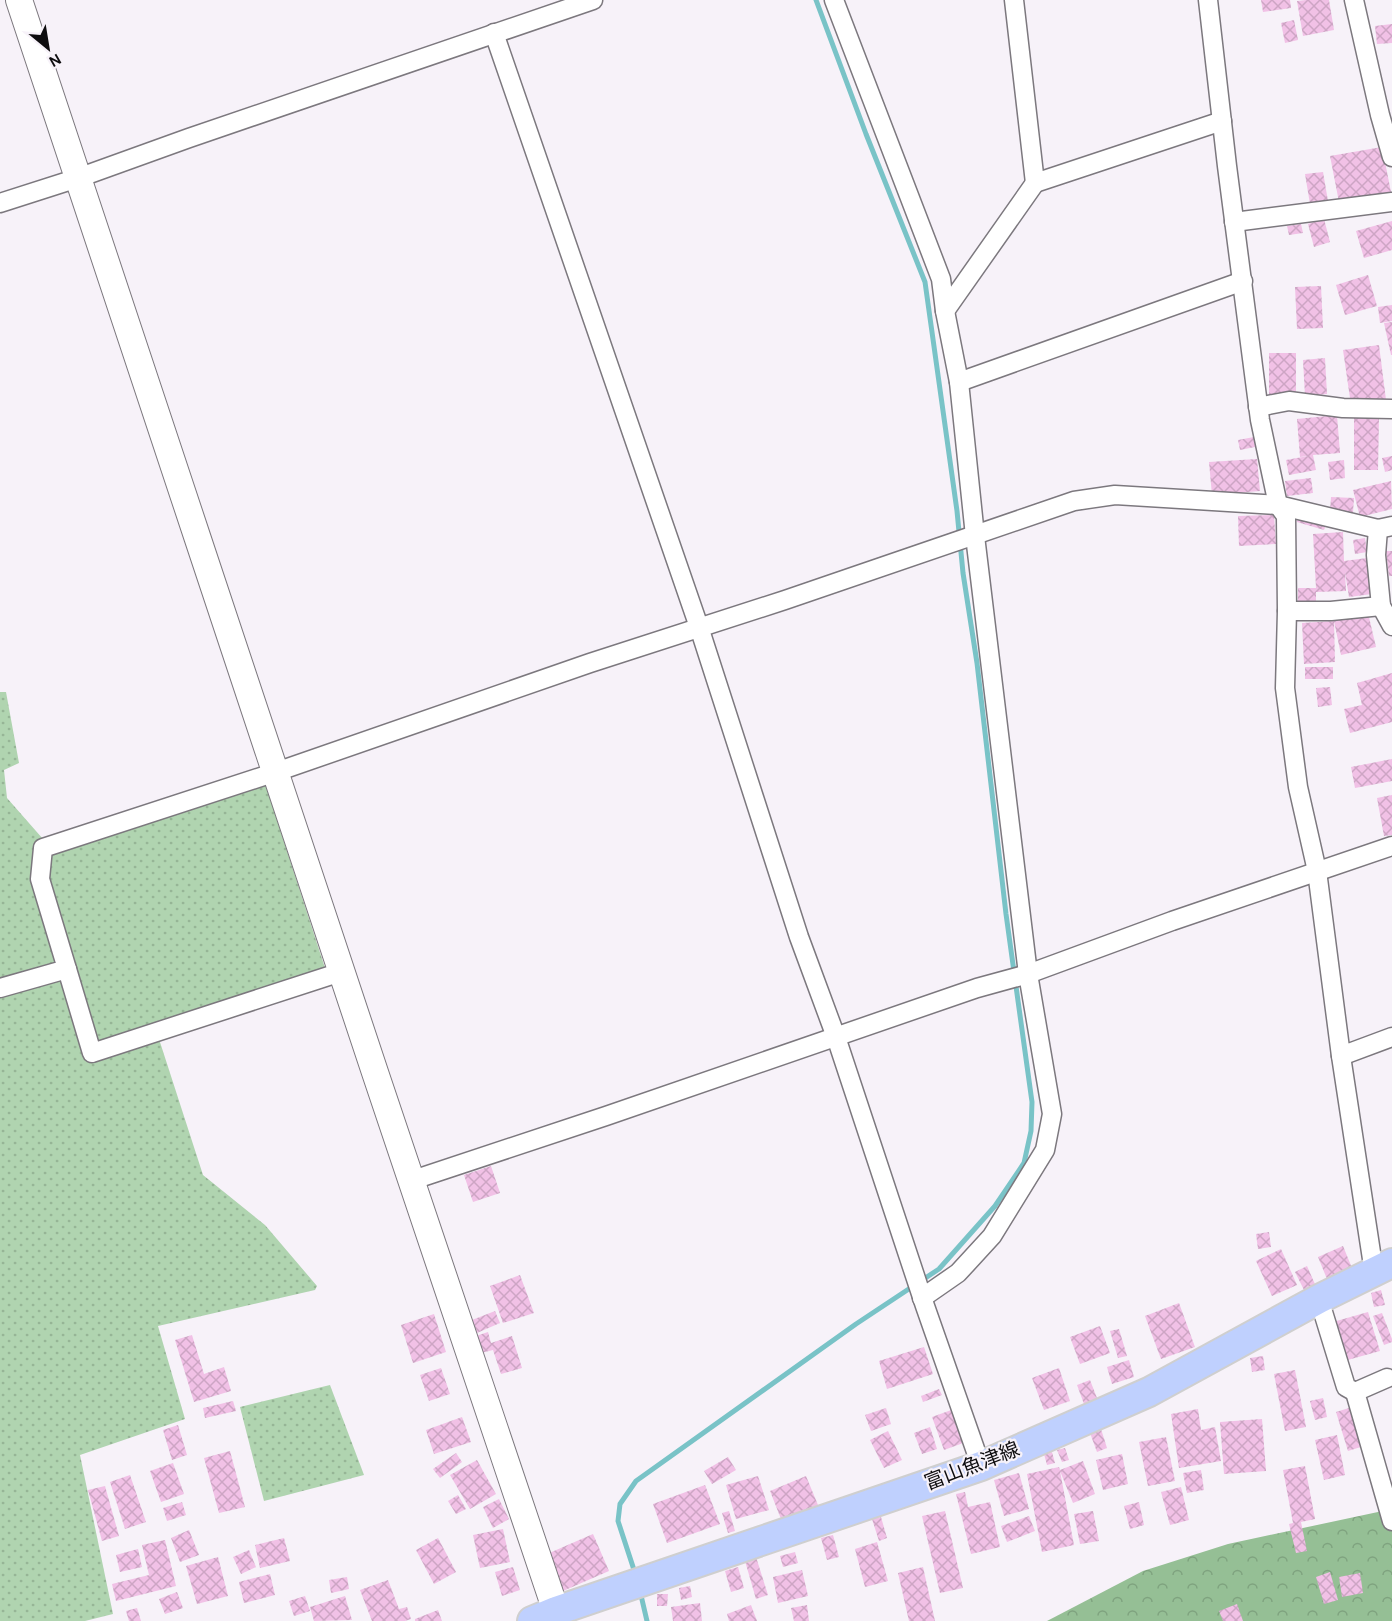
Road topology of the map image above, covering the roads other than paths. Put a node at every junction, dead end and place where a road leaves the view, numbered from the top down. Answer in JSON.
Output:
{"nodes":[{"id":1,"x":19,"y":0,"type":"edge"},
{"id":2,"x":593,"y":0,"type":"edge"},
{"id":3,"x":834,"y":0,"type":"edge"},
{"id":4,"x":1014,"y":0,"type":"edge"},
{"id":5,"x":1208,"y":0,"type":"edge"},
{"id":6,"x":1354,"y":0,"type":"edge"},
{"id":7,"x":494,"y":33,"type":"junction"},
{"id":8,"x":1222,"y":121,"type":"junction"},
{"id":9,"x":1392,"y":157,"type":"edge"},
{"id":10,"x":78,"y":178,"type":"junction"},
{"id":11,"x":1035,"y":183,"type":"junction"},
{"id":12,"x":1392,"y":202,"type":"edge"},
{"id":13,"x":0,"y":203,"type":"edge"},
{"id":14,"x":1234,"y":222,"type":"junction"},
{"id":15,"x":1243,"y":280,"type":"junction"},
{"id":16,"x":945,"y":311,"type":"junction"},
{"id":17,"x":959,"y":382,"type":"junction"},
{"id":18,"x":1258,"y":407,"type":"junction"},
{"id":19,"x":1392,"y":409,"type":"edge"},
{"id":20,"x":1278,"y":505,"type":"junction"},
{"id":21,"x":1385,"y":527,"type":"edge"},
{"id":22,"x":975,"y":536,"type":"junction"},
{"id":23,"x":1381,"y":606,"type":"junction"},
{"id":24,"x":1287,"y":611,"type":"junction"},
{"id":25,"x":1392,"y":626,"type":"edge"},
{"id":26,"x":699,"y":627,"type":"junction"},
{"id":27,"x":276,"y":772,"type":"junction"},
{"id":28,"x":1392,"y":846,"type":"edge"},
{"id":29,"x":1317,"y":871,"type":"junction"},
{"id":30,"x":67,"y":969,"type":"junction"},
{"id":31,"x":341,"y":972,"type":"junction"},
{"id":32,"x":1028,"y":974,"type":"junction"},
{"id":33,"x":0,"y":988,"type":"edge"},
{"id":34,"x":836,"y":1037,"type":"junction"},
{"id":35,"x":1392,"y":1037,"type":"edge"},
{"id":36,"x":1341,"y":1056,"type":"junction"},
{"id":37,"x":410,"y":1181,"type":"junction"},
{"id":38,"x":1383,"y":1268,"type":"edge"},
{"id":39,"x":922,"y":1298,"type":"junction"},
{"id":40,"x":1319,"y":1299,"type":"junction"},
{"id":41,"x":1388,"y":1378,"type":"dead end"},
{"id":42,"x":1355,"y":1392,"type":"junction"},
{"id":43,"x":981,"y":1466,"type":"junction"},
{"id":44,"x":1392,"y":1521,"type":"edge"},
{"id":45,"x":544,"y":1616,"type":"edge"}],
"edges":[{"from":1,"to":10,"type":"street"},
{"from":2,"to":7,"type":"street"},
{"from":3,"to":16,"type":"street"},
{"from":4,"to":11,"type":"street"},
{"from":5,"to":8,"type":"street"},
{"from":6,"to":9,"type":"street"},
{"from":7,"to":10,"type":"street"},
{"from":7,"to":26,"type":"street"},
{"from":8,"to":11,"type":"street"},
{"from":8,"to":14,"type":"street"},
{"from":10,"to":13,"type":"street"},
{"from":10,"to":27,"type":"street"},
{"from":11,"to":16,"type":"street"},
{"from":12,"to":14,"type":"street"},
{"from":14,"to":15,"type":"street"},
{"from":15,"to":17,"type":"street"},
{"from":15,"to":18,"type":"street"},
{"from":16,"to":17,"type":"street"},
{"from":17,"to":22,"type":"street"},
{"from":18,"to":19,"type":"street"},
{"from":18,"to":20,"type":"street"},
{"from":20,"to":21,"type":"street"},
{"from":20,"to":22,"type":"street"},
{"from":20,"to":24,"type":"street"},
{"from":21,"to":23,"type":"street"},
{"from":22,"to":26,"type":"street"},
{"from":22,"to":32,"type":"street"},
{"from":23,"to":24,"type":"street"},
{"from":23,"to":25,"type":"street"},
{"from":24,"to":29,"type":"street"},
{"from":26,"to":27,"type":"street"},
{"from":26,"to":34,"type":"street"},
{"from":27,"to":30,"type":"street"},
{"from":27,"to":31,"type":"street"},
{"from":28,"to":29,"type":"street"},
{"from":29,"to":32,"type":"street"},
{"from":29,"to":36,"type":"street"},
{"from":30,"to":31,"type":"street"},
{"from":30,"to":33,"type":"street"},
{"from":31,"to":37,"type":"street"},
{"from":32,"to":34,"type":"street"},
{"from":32,"to":39,"type":"street"},
{"from":34,"to":37,"type":"street"},
{"from":34,"to":39,"type":"street"},
{"from":35,"to":36,"type":"street"},
{"from":36,"to":38,"type":"street"},
{"from":37,"to":45,"type":"street"},
{"from":38,"to":40,"type":"main road","name":"富山魚津線"},
{"from":39,"to":43,"type":"street"},
{"from":40,"to":42,"type":"street"},
{"from":40,"to":43,"type":"main road","name":"富山魚津線"},
{"from":41,"to":42,"type":"street"},
{"from":42,"to":44,"type":"street"},
{"from":43,"to":45,"type":"main road","name":"富山魚津線"}]}
